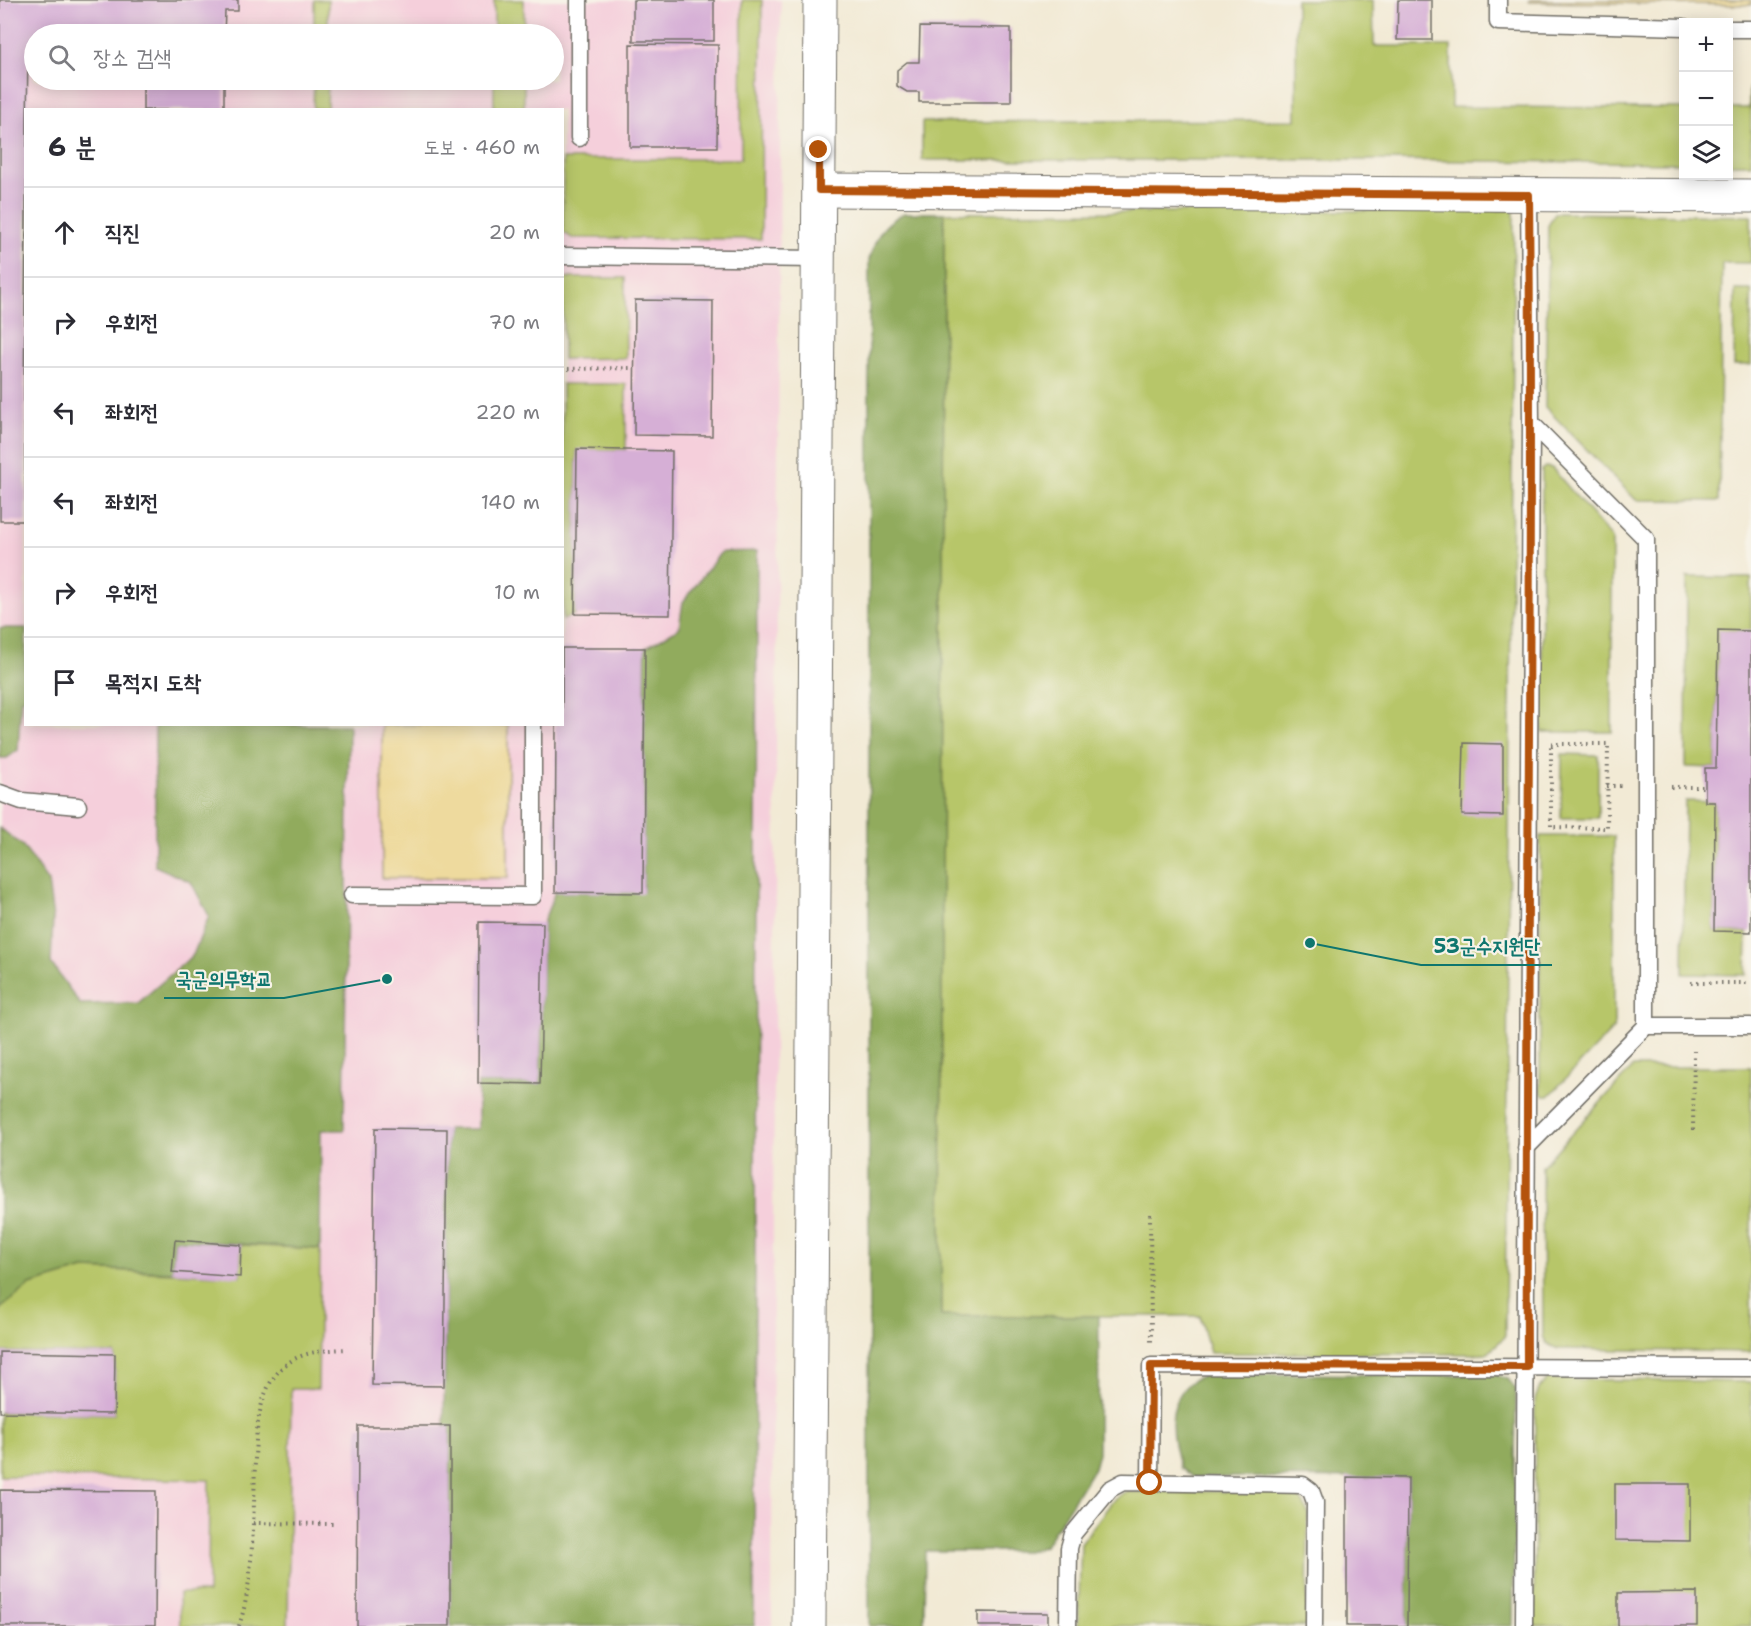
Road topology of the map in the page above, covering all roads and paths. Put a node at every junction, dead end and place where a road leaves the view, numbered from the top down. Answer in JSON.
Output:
{"nodes":[{"id":1,"x":579,"y":0,"type":"edge"},
{"id":2,"x":820,"y":0,"type":"edge"},
{"id":3,"x":1498,"y":0,"type":"edge"},
{"id":4,"x":1679,"y":27,"type":"edge"},
{"id":5,"x":1733,"y":29,"type":"edge"},
{"id":6,"x":1751,"y":29,"type":"edge"},
{"id":7,"x":579,"y":138,"type":"dead end"},
{"id":8,"x":819,"y":190,"type":"junction"},
{"id":9,"x":1529,"y":195,"type":"junction"},
{"id":10,"x":1751,"y":196,"type":"edge"},
{"id":11,"x":564,"y":256,"type":"edge"},
{"id":12,"x":818,"y":258,"type":"junction"},
{"id":13,"x":564,"y":369,"type":"edge"},
{"id":14,"x":634,"y":369,"type":"dead end"},
{"id":15,"x":1531,"y":423,"type":"junction"},
{"id":16,"x":533,"y":726,"type":"edge"},
{"id":17,"x":1551,"y":744,"type":"joint"},
{"id":18,"x":0,"y":793,"type":"edge"},
{"id":19,"x":78,"y":806,"type":"dead end"},
{"id":20,"x":352,"y":895,"type":"dead end"},
{"id":21,"x":1692,"y":983,"type":"dead end"},
{"id":22,"x":1751,"y":983,"type":"edge"},
{"id":23,"x":1646,"y":1026,"type":"junction"},
{"id":24,"x":1694,"y":1026,"type":"junction"},
{"id":25,"x":1751,"y":1026,"type":"edge"},
{"id":26,"x":1693,"y":1130,"type":"dead end"},
{"id":27,"x":1526,"y":1148,"type":"junction"},
{"id":28,"x":1150,"y":1214,"type":"dead end"},
{"id":29,"x":348,"y":1349,"type":"dead end"},
{"id":30,"x":1151,"y":1366,"type":"junction"},
{"id":31,"x":1527,"y":1367,"type":"junction"},
{"id":32,"x":1751,"y":1368,"type":"edge"},
{"id":33,"x":1150,"y":1483,"type":"junction"},
{"id":34,"x":253,"y":1523,"type":"junction"},
{"id":35,"x":335,"y":1524,"type":"dead end"},
{"id":36,"x":239,"y":1626,"type":"edge"},
{"id":37,"x":809,"y":1626,"type":"edge"},
{"id":38,"x":1068,"y":1626,"type":"edge"},
{"id":39,"x":1314,"y":1626,"type":"edge"},
{"id":40,"x":1524,"y":1626,"type":"edge"}],
"edges":[{"from":1,"to":7,"type":"lane"},
{"from":2,"to":8,"type":"street"},
{"from":3,"to":4,"type":"lane"},
{"from":5,"to":6,"type":"lane"},
{"from":8,"to":9,"type":"street"},
{"from":8,"to":12,"type":"street"},
{"from":9,"to":10,"type":"street"},
{"from":9,"to":15,"type":"lane"},
{"from":11,"to":12,"type":"lane"},
{"from":12,"to":37,"type":"street"},
{"from":13,"to":14,"type":"path"},
{"from":15,"to":23,"type":"lane"},
{"from":15,"to":27,"type":"lane"},
{"from":16,"to":20,"type":"lane"},
{"from":17,"to":17,"type":"path"},
{"from":18,"to":19,"type":"lane"},
{"from":21,"to":22,"type":"path"},
{"from":23,"to":24,"type":"lane"},
{"from":23,"to":27,"type":"lane"},
{"from":24,"to":25,"type":"lane"},
{"from":24,"to":26,"type":"path"},
{"from":27,"to":31,"type":"lane"},
{"from":28,"to":30,"type":"path"},
{"from":29,"to":34,"type":"path"},
{"from":30,"to":31,"type":"lane"},
{"from":30,"to":33,"type":"lane"},
{"from":31,"to":32,"type":"lane"},
{"from":31,"to":40,"type":"lane"},
{"from":33,"to":38,"type":"lane"},
{"from":33,"to":39,"type":"lane"},
{"from":34,"to":35,"type":"path"},
{"from":34,"to":36,"type":"path"}]}
